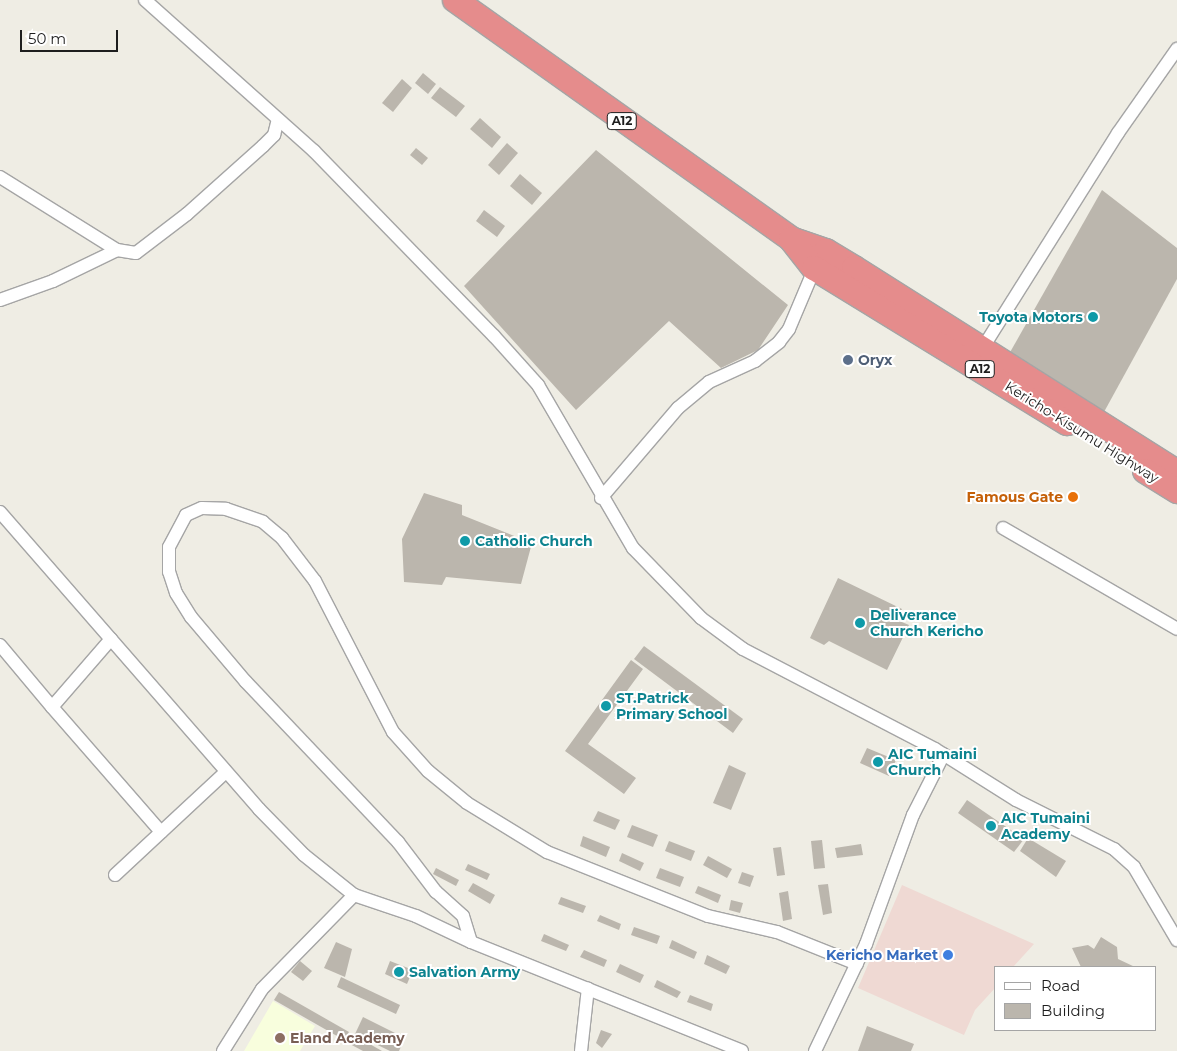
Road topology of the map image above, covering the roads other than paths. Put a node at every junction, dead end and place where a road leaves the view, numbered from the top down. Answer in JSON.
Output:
{"nodes":[{"id":1,"x":145,"y":0,"type":"edge"},
{"id":2,"x":455,"y":0,"type":"edge"},
{"id":3,"x":1177,"y":49,"type":"edge"},
{"id":4,"x":278,"y":119,"type":"junction"},
{"id":5,"x":0,"y":177,"type":"edge"},
{"id":6,"x":117,"y":250,"type":"junction"},
{"id":7,"x":820,"y":259,"type":"junction"},
{"id":8,"x":0,"y":300,"type":"edge"},
{"id":9,"x":982,"y":348,"type":"junction"},
{"id":10,"x":1177,"y":472,"type":"edge"},
{"id":11,"x":1177,"y":492,"type":"edge"},
{"id":12,"x":601,"y":498,"type":"junction"},
{"id":13,"x":1,"y":515,"type":"edge"},
{"id":14,"x":1003,"y":528,"type":"dead end"},
{"id":15,"x":1177,"y":629,"type":"edge"},
{"id":16,"x":111,"y":640,"type":"junction"},
{"id":17,"x":0,"y":645,"type":"edge"},
{"id":18,"x":52,"y":707,"type":"junction"},
{"id":19,"x":944,"y":754,"type":"junction"},
{"id":20,"x":226,"y":772,"type":"junction"},
{"id":21,"x":161,"y":832,"type":"junction"},
{"id":22,"x":115,"y":875,"type":"dead end"},
{"id":23,"x":354,"y":895,"type":"junction"},
{"id":24,"x":1177,"y":940,"type":"edge"},
{"id":25,"x":471,"y":942,"type":"junction"},
{"id":26,"x":857,"y":964,"type":"junction"},
{"id":27,"x":588,"y":988,"type":"junction"},
{"id":28,"x":223,"y":1051,"type":"edge"},
{"id":29,"x":580,"y":1051,"type":"edge"},
{"id":30,"x":742,"y":1051,"type":"edge"},
{"id":31,"x":815,"y":1051,"type":"edge"}],
"edges":[{"from":1,"to":4,"type":"street"},
{"from":2,"to":7,"type":"highway","name":"Kericho-Kisumu Highway","number":"A12"},
{"from":3,"to":9,"type":"street"},
{"from":4,"to":6,"type":"street"},
{"from":4,"to":12,"type":"street"},
{"from":5,"to":6,"type":"street"},
{"from":6,"to":8,"type":"street"},
{"from":7,"to":9,"type":"highway","name":"Kericho-Kisumu Highway","number":"A12"},
{"from":7,"to":11,"type":"highway","name":"Kericho-Kisumu Highway","number":"A12"},
{"from":7,"to":12,"type":"street"},
{"from":9,"to":10,"type":"highway","name":"Kericho-Kisumu Highway","number":"A12"},
{"from":12,"to":19,"type":"street"},
{"from":13,"to":16,"type":"street"},
{"from":14,"to":15,"type":"street"},
{"from":16,"to":18,"type":"street"},
{"from":16,"to":20,"type":"street"},
{"from":17,"to":18,"type":"street"},
{"from":18,"to":21,"type":"street"},
{"from":19,"to":24,"type":"street"},
{"from":19,"to":26,"type":"street"},
{"from":20,"to":21,"type":"street"},
{"from":20,"to":23,"type":"street"},
{"from":21,"to":22,"type":"street"},
{"from":23,"to":25,"type":"street"},
{"from":23,"to":28,"type":"street"},
{"from":25,"to":26,"type":"street"},
{"from":25,"to":27,"type":"street"},
{"from":26,"to":31,"type":"street"},
{"from":27,"to":29,"type":"street"},
{"from":27,"to":30,"type":"street"}]}
